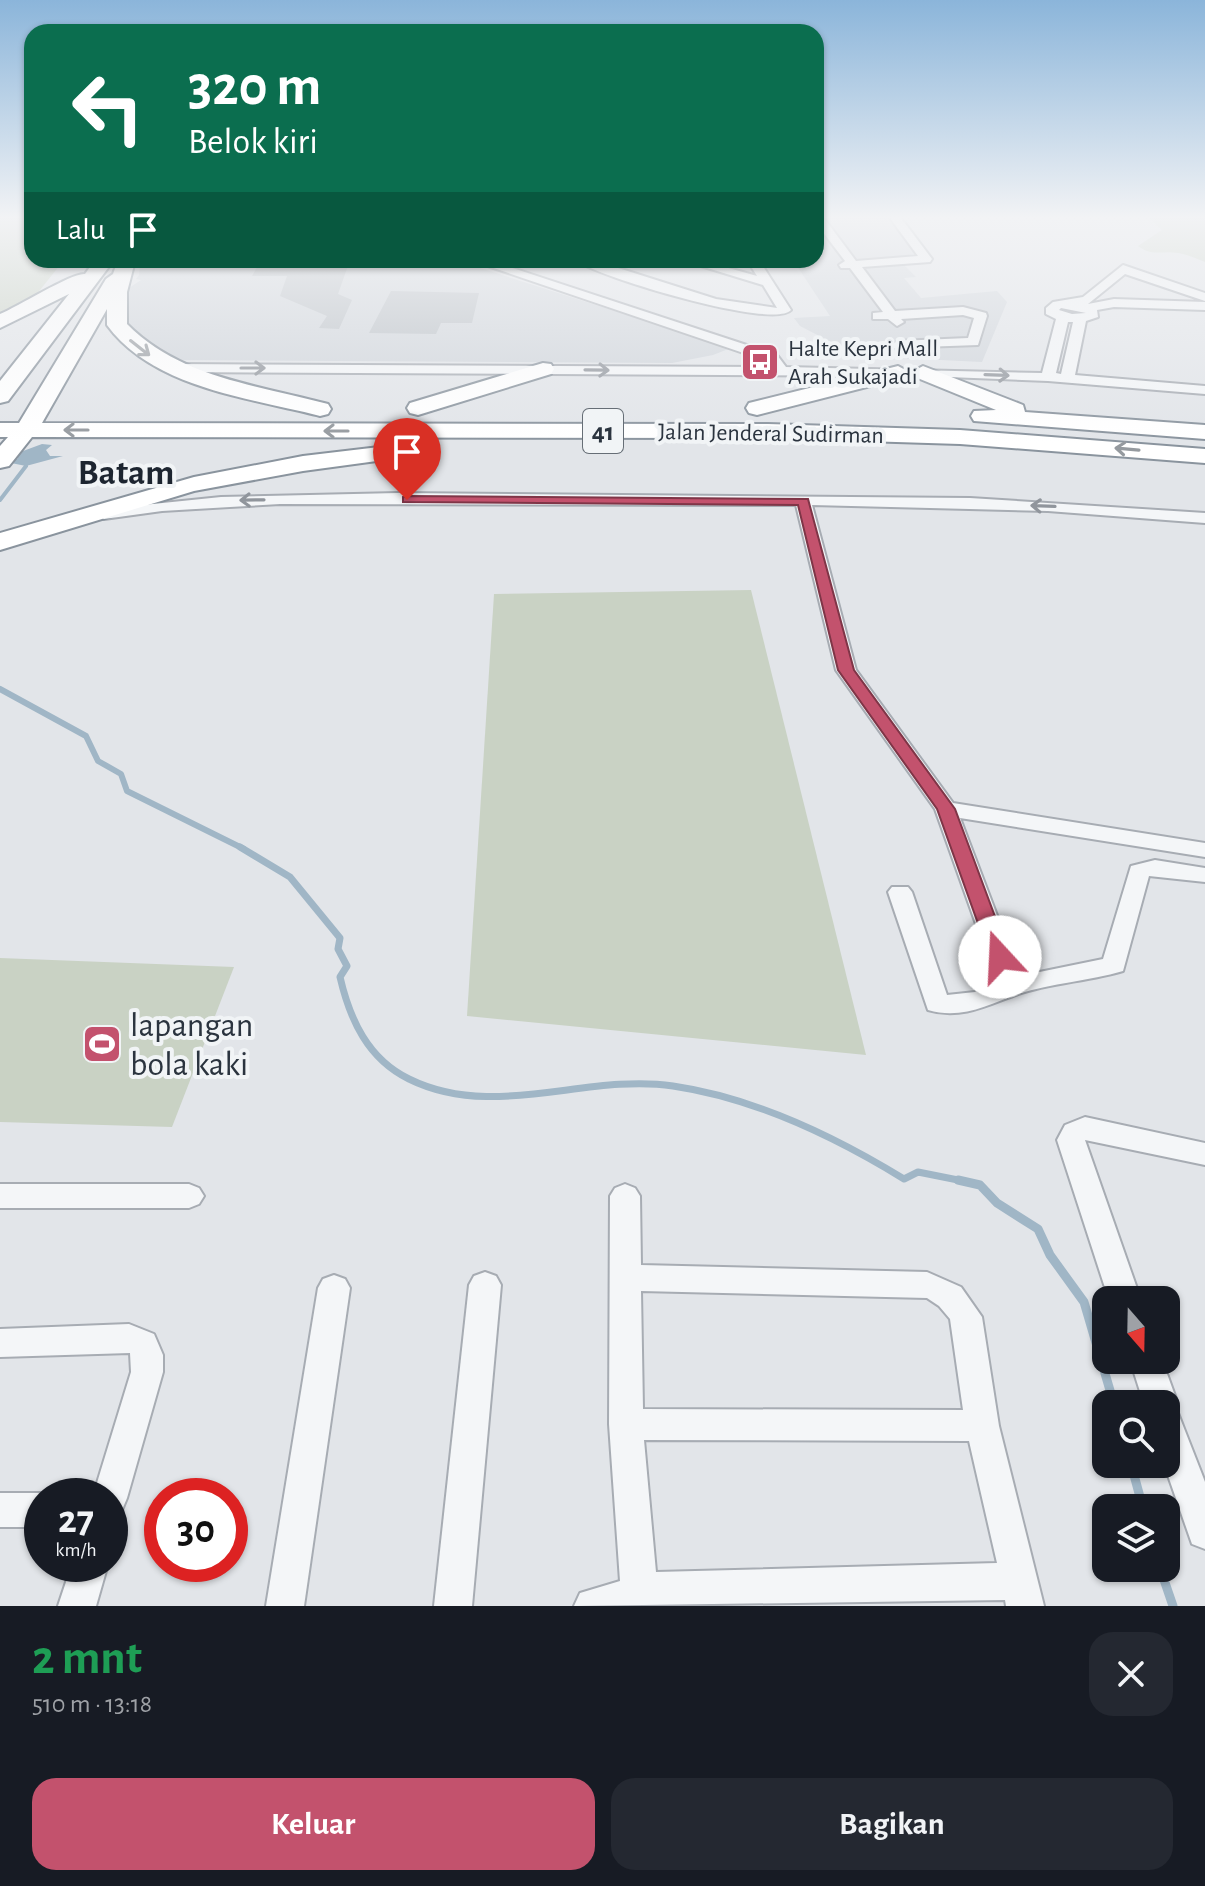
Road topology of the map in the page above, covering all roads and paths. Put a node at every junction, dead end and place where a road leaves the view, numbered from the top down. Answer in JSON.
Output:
{"nodes":[{"id":1,"x":58,"y":293,"type":"edge"},
{"id":2,"x":79,"y":293,"type":"edge"},
{"id":3,"x":107,"y":293,"type":"edge"},
{"id":4,"x":117,"y":293,"type":"edge"},
{"id":5,"x":571,"y":293,"type":"edge"},
{"id":6,"x":688,"y":293,"type":"edge"},
{"id":7,"x":773,"y":293,"type":"edge"},
{"id":8,"x":865,"y":293,"type":"edge"},
{"id":9,"x":872,"y":293,"type":"edge"},
{"id":10,"x":1095,"y":293,"type":"edge"},
{"id":11,"x":1130,"y":293,"type":"edge"},
{"id":12,"x":1157,"y":293,"type":"edge"},
{"id":13,"x":1202,"y":303,"type":"edge"},
{"id":14,"x":1153,"y":304,"type":"junction"},
{"id":15,"x":1081,"y":310,"type":"junction"},
{"id":16,"x":885,"y":315,"type":"junction"},
{"id":17,"x":0,"y":322,"type":"edge"},
{"id":18,"x":898,"y":345,"type":"junction"},
{"id":19,"x":914,"y":345,"type":"junction"},
{"id":20,"x":776,"y":364,"type":"junction"},
{"id":21,"x":175,"y":368,"type":"junction"},
{"id":22,"x":543,"y":369,"type":"junction"},
{"id":23,"x":1050,"y":370,"type":"junction"},
{"id":24,"x":898,"y":372,"type":"junction"},
{"id":25,"x":923,"y":372,"type":"junction"},
{"id":26,"x":1068,"y":372,"type":"junction"},
{"id":27,"x":1205,"y":377,"type":"edge"},
{"id":28,"x":1205,"y":390,"type":"edge"},
{"id":29,"x":0,"y":396,"type":"edge"},
{"id":30,"x":0,"y":408,"type":"edge"},
{"id":31,"x":40,"y":408,"type":"junction"},
{"id":32,"x":418,"y":408,"type":"junction"},
{"id":33,"x":757,"y":408,"type":"junction"},
{"id":34,"x":320,"y":409,"type":"junction"},
{"id":35,"x":593,"y":416,"type":"junction"},
{"id":36,"x":1033,"y":418,"type":"junction"},
{"id":37,"x":0,"y":430,"type":"edge"},
{"id":38,"x":26,"y":430,"type":"junction"},
{"id":39,"x":1205,"y":432,"type":"edge"},
{"id":40,"x":1205,"y":456,"type":"edge"},
{"id":41,"x":0,"y":461,"type":"edge"},
{"id":42,"x":803,"y":501,"type":"junction"},
{"id":43,"x":1205,"y":518,"type":"edge"},
{"id":44,"x":39,"y":529,"type":"junction"},
{"id":45,"x":0,"y":542,"type":"edge"},
{"id":46,"x":946,"y":809,"type":"junction"},
{"id":47,"x":1205,"y":850,"type":"edge"},
{"id":48,"x":1205,"y":875,"type":"edge"},
{"id":49,"x":900,"y":892,"type":"dead end"},
{"id":50,"x":1011,"y":987,"type":"junction"},
{"id":51,"x":1205,"y":1154,"type":"edge"},
{"id":52,"x":0,"y":1196,"type":"edge"},
{"id":53,"x":189,"y":1196,"type":"dead end"},
{"id":54,"x":625,"y":1196,"type":"dead end"},
{"id":55,"x":625,"y":1278,"type":"junction"},
{"id":56,"x":485,"y":1285,"type":"dead end"},
{"id":57,"x":1120,"y":1286,"type":"edge"},
{"id":58,"x":334,"y":1288,"type":"dead end"},
{"id":59,"x":0,"y":1343,"type":"edge"},
{"id":60,"x":626,"y":1424,"type":"junction"},
{"id":61,"x":982,"y":1426,"type":"junction"},
{"id":62,"x":1180,"y":1459,"type":"edge"},
{"id":63,"x":116,"y":1478,"type":"edge"},
{"id":64,"x":0,"y":1510,"type":"edge"},
{"id":65,"x":24,"y":1510,"type":"edge"},
{"id":66,"x":1204,"y":1526,"type":"edge"},
{"id":67,"x":84,"y":1582,"type":"edge"},
{"id":68,"x":1022,"y":1594,"type":"edge"},
{"id":69,"x":845,"y":1595,"type":"edge"},
{"id":70,"x":659,"y":1597,"type":"edge"},
{"id":71,"x":77,"y":1606,"type":"edge"},
{"id":72,"x":285,"y":1606,"type":"edge"},
{"id":73,"x":453,"y":1606,"type":"edge"},
{"id":74,"x":593,"y":1606,"type":"edge"}],
"edges":[{"from":1,"to":17,"type":"highway"},
{"from":2,"to":29,"type":"highway"},
{"from":3,"to":31,"type":"highway"},
{"from":4,"to":21,"type":"highway","one_way":true},
{"from":5,"to":20,"type":"street"},
{"from":6,"to":7,"type":"street"},
{"from":8,"to":16,"type":"street"},
{"from":9,"to":16,"type":"street"},
{"from":10,"to":15,"type":"street"},
{"from":11,"to":14,"type":"street"},
{"from":12,"to":13,"type":"street"},
{"from":13,"to":14,"type":"street"},
{"from":14,"to":15,"type":"street"},
{"from":15,"to":23,"type":"street"},
{"from":15,"to":26,"type":"street"},
{"from":16,"to":18,"type":"street"},
{"from":16,"to":19,"type":"street"},
{"from":16,"to":19,"type":"street"},
{"from":18,"to":19,"type":"street"},
{"from":18,"to":24,"type":"street"},
{"from":19,"to":25,"type":"street"},
{"from":22,"to":20,"type":"street","one_way":true},
{"from":20,"to":24,"type":"street"},
{"from":21,"to":22,"type":"street","one_way":true},
{"from":21,"to":34,"type":"highway"},
{"from":22,"to":32,"type":"highway"},
{"from":25,"to":23,"type":"street","one_way":true},
{"from":23,"to":26,"type":"street"},
{"from":24,"to":25,"type":"street"},
{"from":24,"to":33,"type":"highway"},
{"from":25,"to":36,"type":"highway"},
{"from":26,"to":27,"type":"street"},
{"from":26,"to":28,"type":"street"},
{"from":30,"to":31,"type":"highway","name":"Jalan Jenderal Sudirman","number":"41"},
{"from":31,"to":34,"type":"highway","name":"Jalan Jenderal Sudirman","number":"41"},
{"from":31,"to":38,"type":"highway"},
{"from":32,"to":34,"type":"highway","name":"Jalan Jenderal Sudirman","number":"41"},
{"from":32,"to":35,"type":"highway","name":"Jalan Jenderal Sudirman","number":"41"},
{"from":33,"to":35,"type":"highway","name":"Jalan Jenderal Sudirman","number":"41"},
{"from":33,"to":36,"type":"highway","name":"Jalan Jenderal Sudirman","number":"41"},
{"from":35,"to":38,"type":"highway","name":"Jalan Jenderal Sudirman","number":"41","one_way":true},
{"from":40,"to":35,"type":"highway","name":"Jalan Jenderal Sudirman","number":"41","one_way":true},
{"from":35,"to":44,"type":"highway"},
{"from":36,"to":39,"type":"highway","name":"Jalan Jenderal Sudirman","number":"41"},
{"from":37,"to":38,"type":"highway","name":"Jalan Jenderal Sudirman","number":"41"},
{"from":38,"to":41,"type":"highway"},
{"from":43,"to":42,"type":"street","one_way":true},
{"from":42,"to":44,"type":"street","one_way":true},
{"from":42,"to":46,"type":"street"},
{"from":44,"to":45,"type":"highway"},
{"from":46,"to":47,"type":"street"},
{"from":46,"to":50,"type":"street"},
{"from":48,"to":50,"type":"street"},
{"from":49,"to":50,"type":"street"},
{"from":51,"to":57,"type":"street"},
{"from":52,"to":53,"type":"street"},
{"from":54,"to":55,"type":"street"},
{"from":55,"to":60,"type":"street"},
{"from":55,"to":61,"type":"street"},
{"from":56,"to":73,"type":"street"},
{"from":58,"to":72,"type":"street"},
{"from":59,"to":63,"type":"street"},
{"from":60,"to":61,"type":"street"},
{"from":60,"to":70,"type":"street"},
{"from":61,"to":68,"type":"street"},
{"from":62,"to":66,"type":"street"},
{"from":64,"to":65,"type":"street"},
{"from":67,"to":71,"type":"street"},
{"from":68,"to":69,"type":"street"},
{"from":69,"to":70,"type":"street"},
{"from":70,"to":74,"type":"street"}]}
